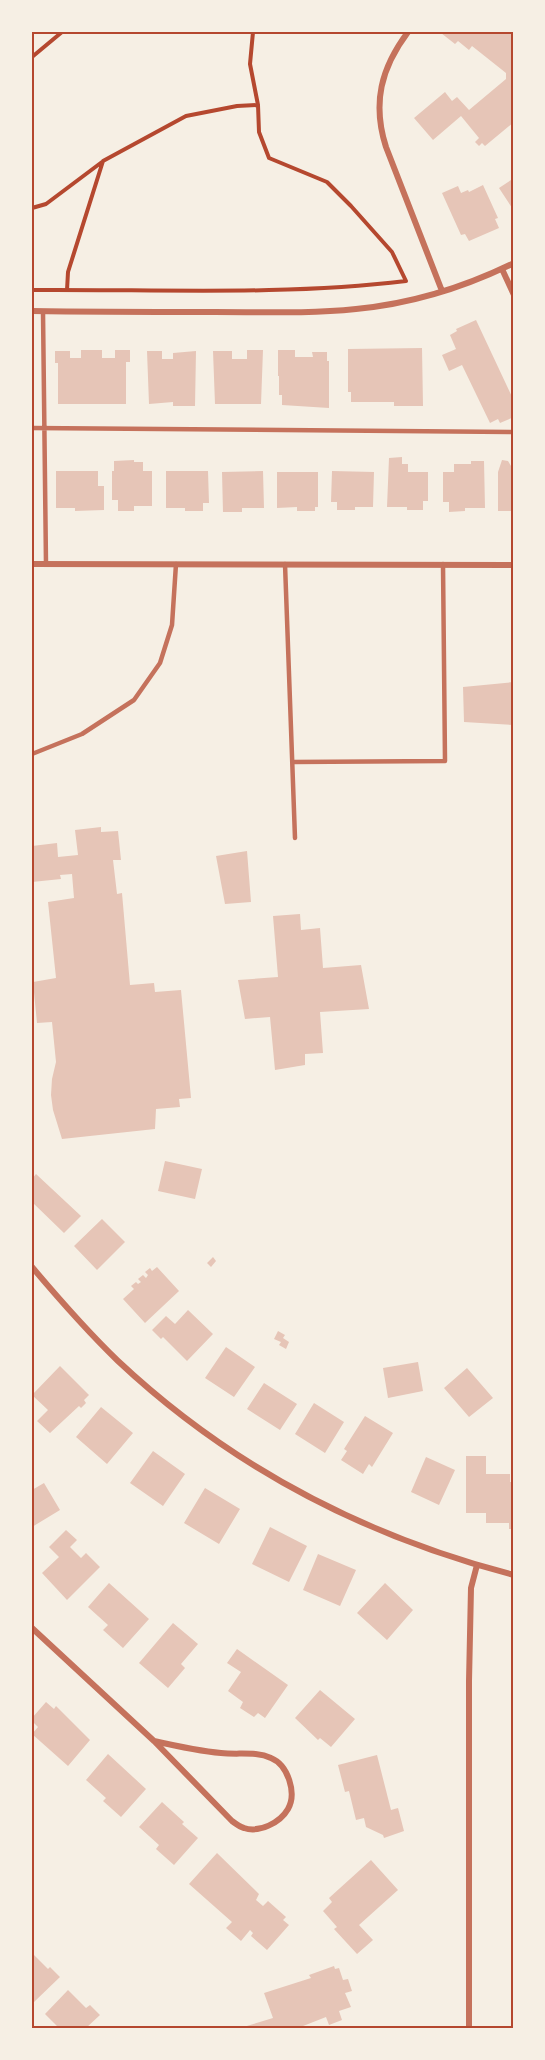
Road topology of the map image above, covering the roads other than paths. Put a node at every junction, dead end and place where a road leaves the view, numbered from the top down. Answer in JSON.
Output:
{"nodes":[{"id":1,"x":408,"y":32,"type":"edge"},
{"id":2,"x":513,"y":263,"type":"edge"},
{"id":3,"x":502,"y":269,"type":"junction"},
{"id":4,"x":442,"y":291,"type":"junction"},
{"id":5,"x":513,"y":295,"type":"edge"},
{"id":6,"x":32,"y":312,"type":"edge"},
{"id":7,"x":43,"y":312,"type":"junction"},
{"id":8,"x":32,"y":428,"type":"edge"},
{"id":9,"x":45,"y":428,"type":"junction"},
{"id":10,"x":513,"y":432,"type":"edge"},
{"id":11,"x":32,"y":564,"type":"edge"},
{"id":12,"x":46,"y":564,"type":"junction"},
{"id":13,"x":176,"y":564,"type":"junction"},
{"id":14,"x":285,"y":564,"type":"junction"},
{"id":15,"x":443,"y":564,"type":"junction"},
{"id":16,"x":513,"y":565,"type":"edge"},
{"id":17,"x":32,"y":754,"type":"edge"},
{"id":18,"x":293,"y":762,"type":"junction"},
{"id":19,"x":295,"y":838,"type":"dead end"},
{"id":20,"x":32,"y":1267,"type":"edge"},
{"id":21,"x":477,"y":1565,"type":"junction"},
{"id":22,"x":513,"y":1575,"type":"edge"},
{"id":23,"x":32,"y":1628,"type":"edge"},
{"id":24,"x":153,"y":1741,"type":"junction"},
{"id":25,"x":469,"y":2025,"type":"edge"},
{"id":26,"x":464,"y":2028,"type":"edge"}],
"edges":[{"from":1,"to":4,"type":"street"},
{"from":2,"to":3,"type":"street"},
{"from":3,"to":4,"type":"street"},
{"from":3,"to":5,"type":"street"},
{"from":4,"to":7,"type":"street"},
{"from":6,"to":7,"type":"street"},
{"from":7,"to":9,"type":"lane"},
{"from":8,"to":9,"type":"lane"},
{"from":9,"to":10,"type":"lane"},
{"from":9,"to":12,"type":"lane"},
{"from":11,"to":12,"type":"street"},
{"from":12,"to":13,"type":"street"},
{"from":13,"to":14,"type":"street"},
{"from":13,"to":17,"type":"lane"},
{"from":14,"to":15,"type":"street"},
{"from":14,"to":18,"type":"lane"},
{"from":15,"to":16,"type":"street"},
{"from":15,"to":18,"type":"lane"},
{"from":18,"to":19,"type":"lane"},
{"from":20,"to":21,"type":"street"},
{"from":21,"to":22,"type":"street"},
{"from":21,"to":25,"type":"street"},
{"from":23,"to":24,"type":"street"},
{"from":24,"to":24,"type":"street"},
{"from":25,"to":26,"type":"street"}]}
